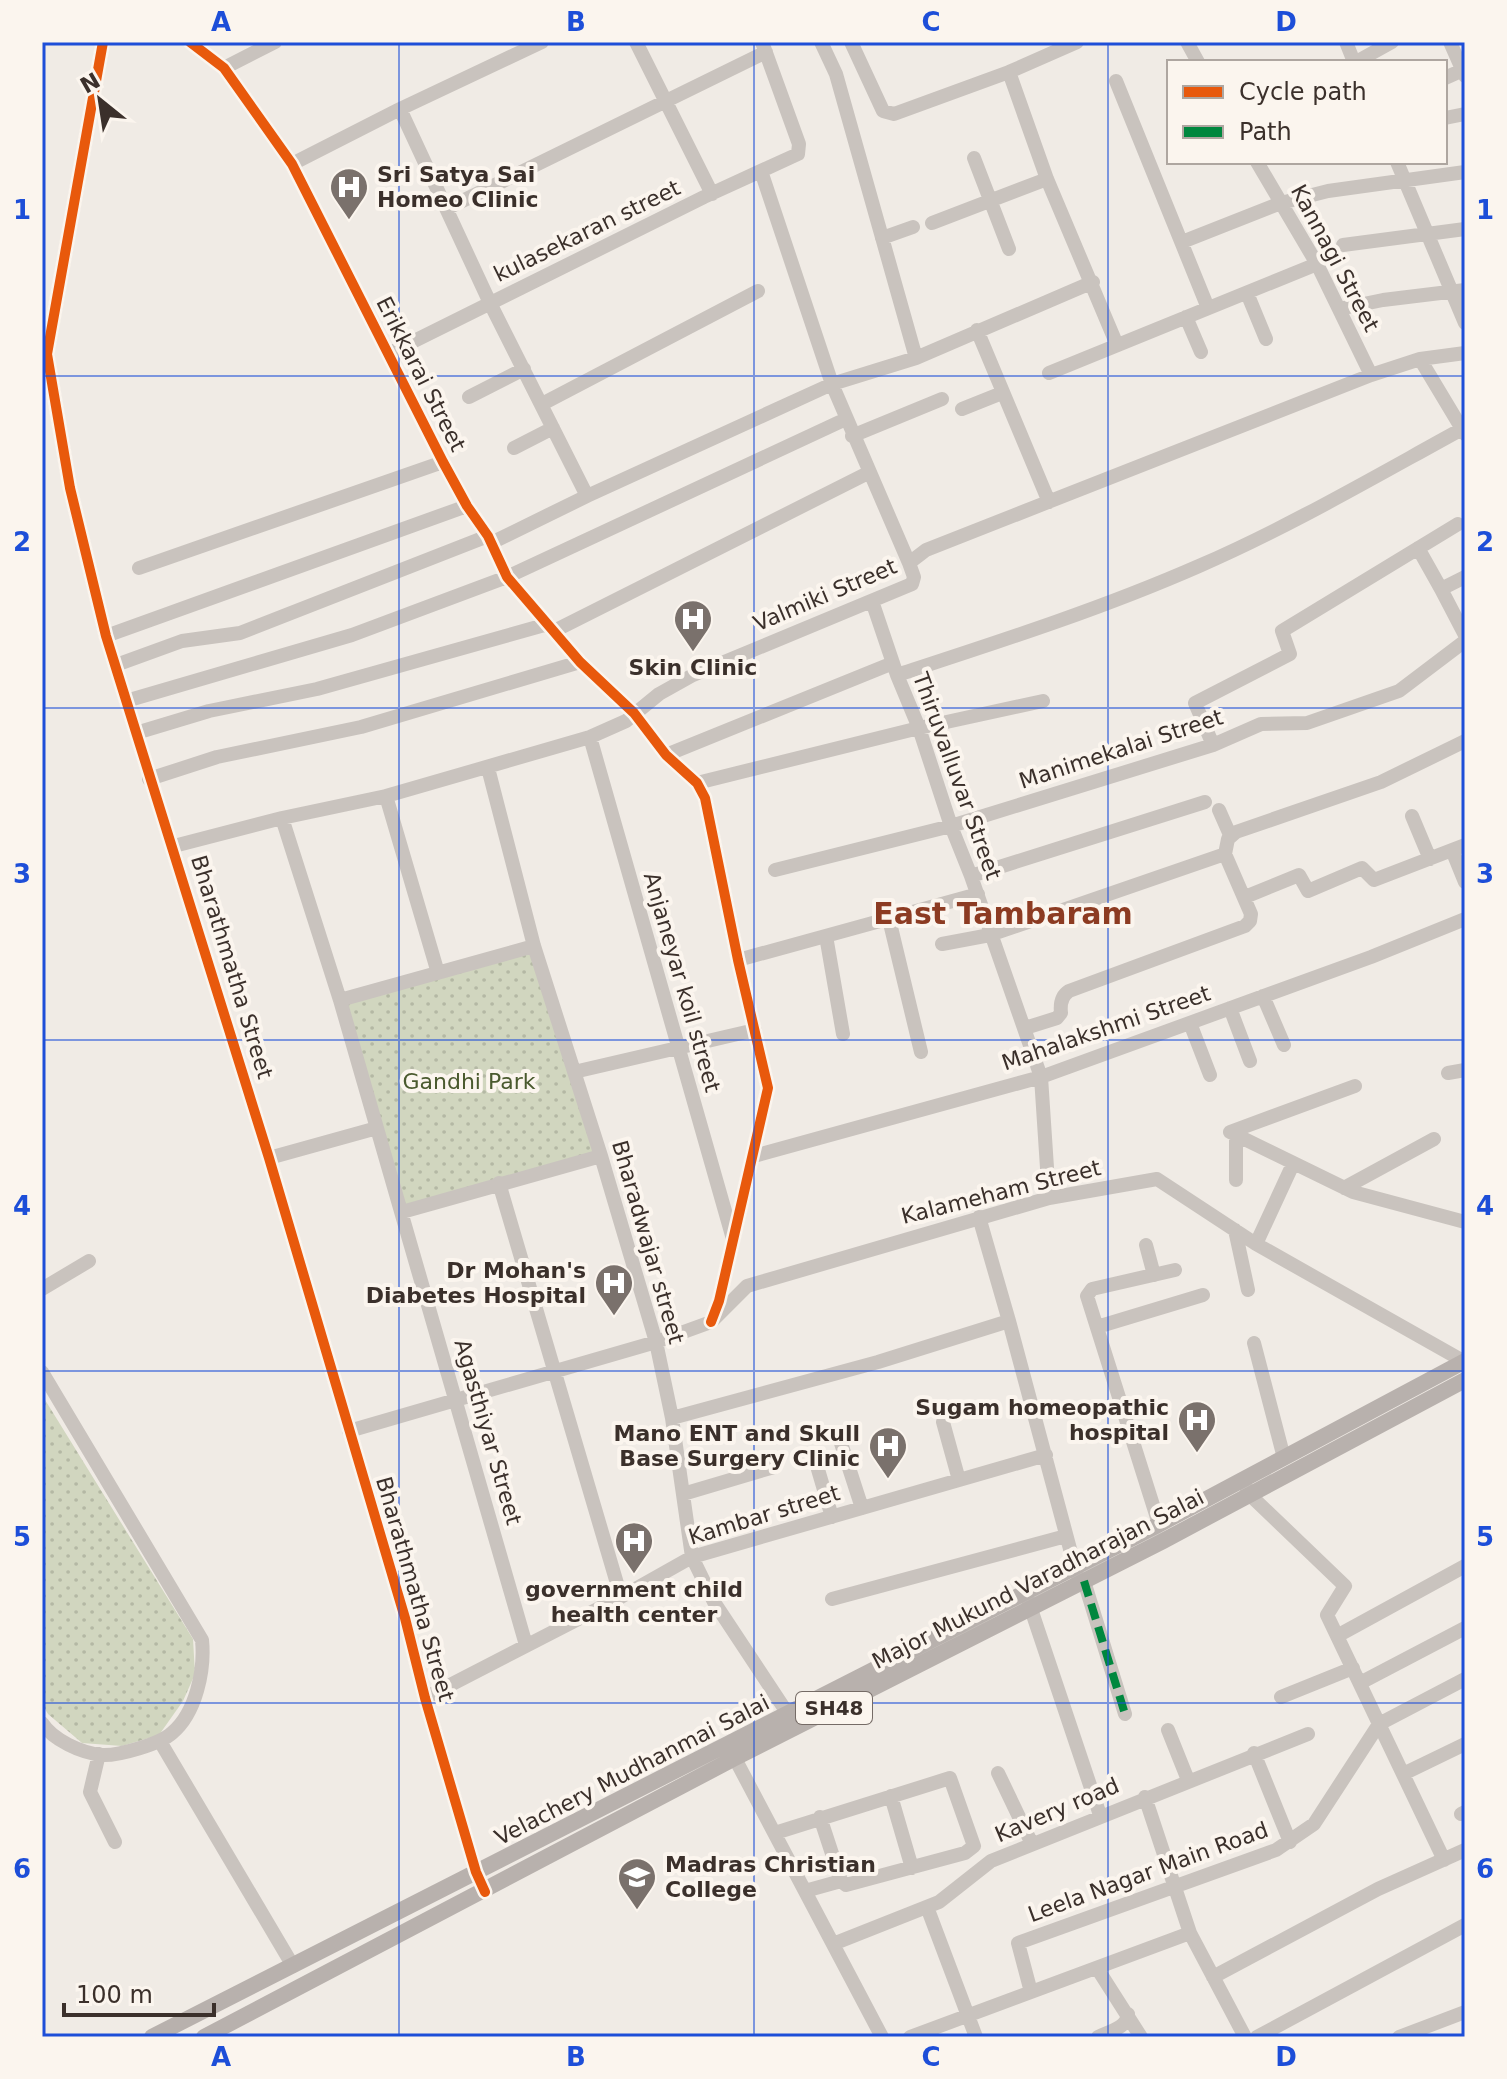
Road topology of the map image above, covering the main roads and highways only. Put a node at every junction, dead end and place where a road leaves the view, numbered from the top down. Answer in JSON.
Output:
{"nodes":[{"id":1,"x":1465,"y":1361,"type":"edge"},
{"id":2,"x":1465,"y":1380,"type":"edge"},
{"id":3,"x":1246,"y":1488,"type":"junction"},
{"id":4,"x":1079,"y":1577,"type":"junction"},
{"id":5,"x":792,"y":1720,"type":"joint"},
{"id":6,"x":731,"y":1750,"type":"junction"},
{"id":7,"x":152,"y":2037,"type":"edge"},
{"id":8,"x":204,"y":2037,"type":"edge"}],
"edges":[{"from":1,"to":3,"type":"main road","name":"Major Mukund Varadharajan Salai","number":"SH48"},
{"from":2,"to":3,"type":"main road","name":"Major Mukund Varadharajan Salai","number":"SH48"},
{"from":3,"to":4,"type":"main road","name":"Major Mukund Varadharajan Salai","number":"SH48"},
{"from":3,"to":4,"type":"main road","name":"Major Mukund Varadharajan Salai","number":"SH48"},
{"from":4,"to":5,"type":"main road","name":"Major Mukund Varadharajan Salai","number":"SH48"},
{"from":5,"to":6,"type":"main road","name":"Velachery Mudhanmai Salai","number":"SH48"},
{"from":6,"to":7,"type":"main road","name":"Velachery Mudhanmai Salai","number":"SH48"},
{"from":6,"to":8,"type":"main road","number":"SH48"}]}
